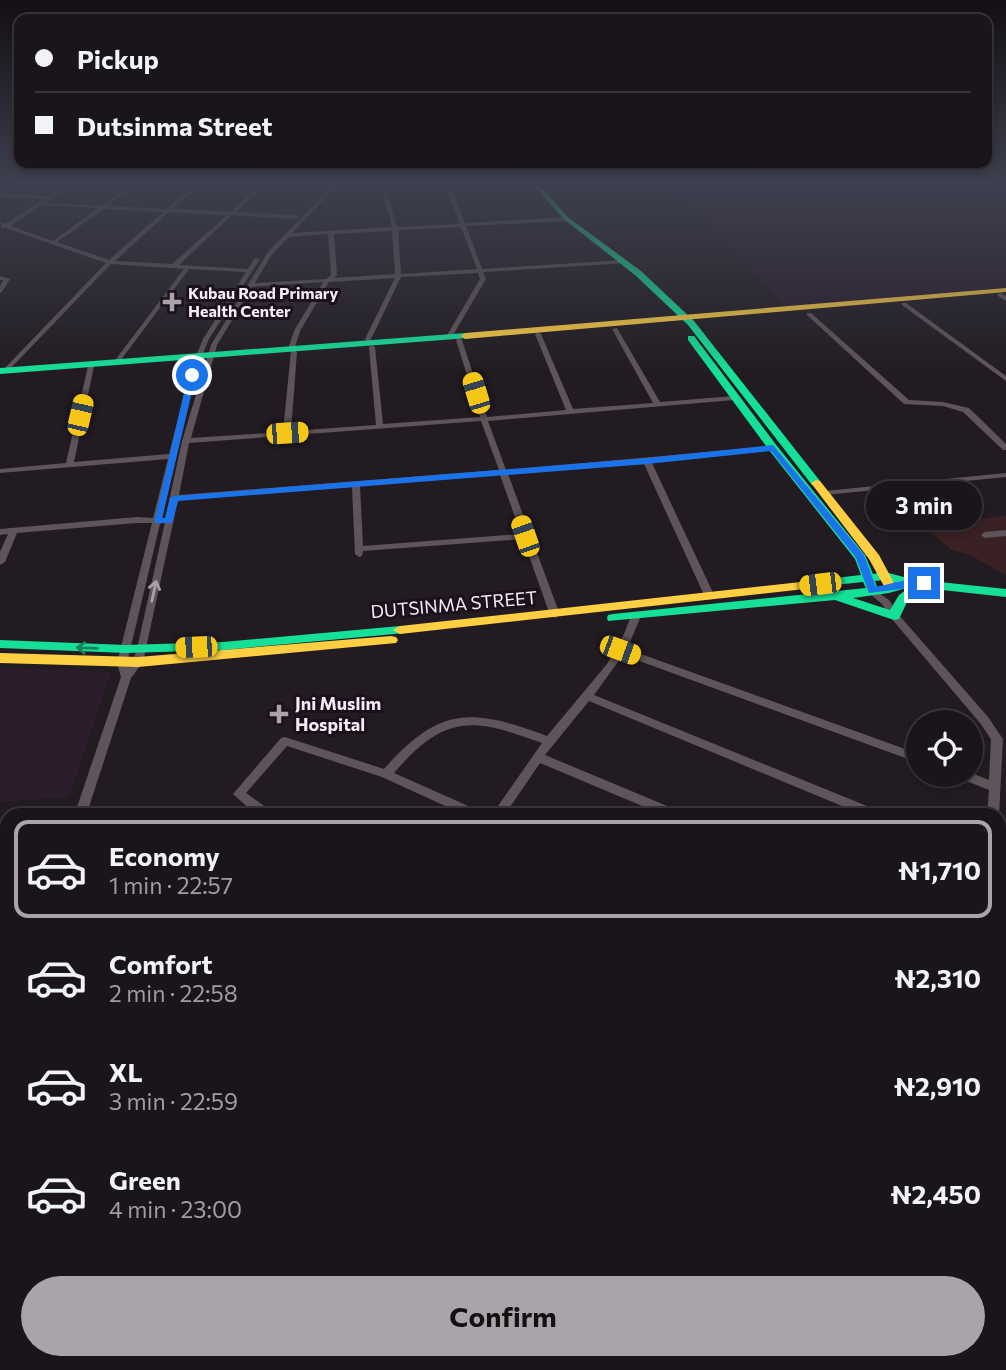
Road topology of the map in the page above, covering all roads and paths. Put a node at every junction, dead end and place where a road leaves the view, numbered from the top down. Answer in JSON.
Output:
{"nodes":[{"id":1,"x":58,"y":245,"type":"edge"},
{"id":2,"x":126,"y":245,"type":"edge"},
{"id":3,"x":197,"y":245,"type":"edge"},
{"id":4,"x":270,"y":245,"type":"edge"},
{"id":5,"x":278,"y":245,"type":"edge"},
{"id":6,"x":332,"y":245,"type":"edge"},
{"id":7,"x":395,"y":245,"type":"edge"},
{"id":8,"x":471,"y":245,"type":"edge"},
{"id":9,"x":601,"y":245,"type":"edge"},
{"id":10,"x":107,"y":262,"type":"junction"},
{"id":11,"x":624,"y":262,"type":"junction"},
{"id":12,"x":173,"y":267,"type":"junction"},
{"id":13,"x":187,"y":268,"type":"junction"},
{"id":14,"x":249,"y":271,"type":"junction"},
{"id":15,"x":481,"y":272,"type":"junction"},
{"id":16,"x":398,"y":277,"type":"junction"},
{"id":17,"x":0,"y":278,"type":"edge"},
{"id":18,"x":327,"y":281,"type":"junction"},
{"id":19,"x":250,"y":285,"type":"junction"},
{"id":20,"x":0,"y":291,"type":"edge"},
{"id":21,"x":1005,"y":295,"type":"edge"},
{"id":22,"x":904,"y":304,"type":"junction"},
{"id":23,"x":809,"y":314,"type":"junction"},
{"id":24,"x":683,"y":320,"type":"junction"},
{"id":25,"x":615,"y":329,"type":"junction"},
{"id":26,"x":538,"y":334,"type":"junction"},
{"id":27,"x":454,"y":339,"type":"junction"},
{"id":28,"x":370,"y":345,"type":"junction"},
{"id":29,"x":292,"y":350,"type":"junction"},
{"id":30,"x":204,"y":358,"type":"junction"},
{"id":31,"x":115,"y":364,"type":"junction"},
{"id":32,"x":91,"y":366,"type":"junction"},
{"id":33,"x":2,"y":372,"type":"edge"},
{"id":34,"x":1006,"y":379,"type":"edge"},
{"id":35,"x":734,"y":398,"type":"junction"},
{"id":36,"x":658,"y":405,"type":"junction"},
{"id":37,"x":570,"y":412,"type":"junction"},
{"id":38,"x":484,"y":419,"type":"junction"},
{"id":39,"x":380,"y":426,"type":"junction"},
{"id":40,"x":287,"y":433,"type":"junction"},
{"id":41,"x":186,"y":441,"type":"junction"},
{"id":42,"x":773,"y":448,"type":"junction"},
{"id":43,"x":1006,"y":448,"type":"edge"},
{"id":44,"x":172,"y":456,"type":"junction"},
{"id":45,"x":647,"y":461,"type":"junction"},
{"id":46,"x":69,"y":465,"type":"junction"},
{"id":47,"x":0,"y":471,"type":"edge"},
{"id":48,"x":503,"y":472,"type":"junction"},
{"id":49,"x":1006,"y":475,"type":"edge"},
{"id":50,"x":356,"y":484,"type":"junction"},
{"id":51,"x":825,"y":494,"type":"junction"},
{"id":52,"x":174,"y":498,"type":"junction"},
{"id":53,"x":157,"y":521,"type":"junction"},
{"id":54,"x":169,"y":521,"type":"junction"},
{"id":55,"x":15,"y":530,"type":"junction"},
{"id":56,"x":0,"y":532,"type":"edge"},
{"id":57,"x":1006,"y":533,"type":"edge"},
{"id":58,"x":985,"y":535,"type":"dead end"},
{"id":59,"x":525,"y":536,"type":"junction"},
{"id":60,"x":867,"y":558,"type":"junction"},
{"id":61,"x":0,"y":562,"type":"edge"},
{"id":62,"x":847,"y":581,"type":"junction"},
{"id":63,"x":917,"y":583,"type":"junction"},
{"id":64,"x":871,"y":585,"type":"junction"},
{"id":65,"x":887,"y":589,"type":"junction"},
{"id":66,"x":1006,"y":593,"type":"edge"},
{"id":67,"x":835,"y":596,"type":"junction"},
{"id":68,"x":710,"y":597,"type":"junction"},
{"id":69,"x":555,"y":615,"type":"junction"},
{"id":70,"x":636,"y":615,"type":"junction"},
{"id":71,"x":894,"y":616,"type":"junction"},
{"id":72,"x":0,"y":644,"type":"edge"},
{"id":73,"x":620,"y":650,"type":"junction"},
{"id":74,"x":140,"y":656,"type":"junction"},
{"id":75,"x":0,"y":659,"type":"edge"},
{"id":76,"x":125,"y":663,"type":"junction"},
{"id":77,"x":589,"y":698,"type":"junction"},
{"id":78,"x":1001,"y":740,"type":"edge"},
{"id":79,"x":549,"y":741,"type":"junction"},
{"id":80,"x":906,"y":754,"type":"edge"},
{"id":81,"x":540,"y":758,"type":"junction"},
{"id":82,"x":386,"y":774,"type":"junction"},
{"id":83,"x":983,"y":783,"type":"edge"},
{"id":84,"x":994,"y":787,"type":"junction"},
{"id":85,"x":82,"y":808,"type":"edge"},
{"id":86,"x":251,"y":808,"type":"edge"},
{"id":87,"x":462,"y":808,"type":"edge"},
{"id":88,"x":503,"y":808,"type":"edge"},
{"id":89,"x":661,"y":808,"type":"edge"},
{"id":90,"x":860,"y":808,"type":"edge"},
{"id":91,"x":993,"y":808,"type":"edge"}],
"edges":[{"from":1,"to":10,"type":"street"},
{"from":2,"to":10,"type":"street"},
{"from":3,"to":12,"type":"street"},
{"from":4,"to":14,"type":"street"},
{"from":5,"to":19,"type":"street"},
{"from":6,"to":18,"type":"street"},
{"from":7,"to":16,"type":"street"},
{"from":8,"to":15,"type":"street"},
{"from":9,"to":11,"type":"street"},
{"from":10,"to":12,"type":"street"},
{"from":10,"to":33,"type":"street"},
{"from":11,"to":15,"type":"street"},
{"from":11,"to":24,"type":"street"},
{"from":12,"to":13,"type":"street"},
{"from":13,"to":14,"type":"street"},
{"from":13,"to":31,"type":"street"},
{"from":14,"to":30,"type":"street"},
{"from":15,"to":16,"type":"street"},
{"from":15,"to":27,"type":"street"},
{"from":16,"to":18,"type":"street"},
{"from":16,"to":28,"type":"street"},
{"from":17,"to":20,"type":"street"},
{"from":18,"to":19,"type":"street"},
{"from":18,"to":29,"type":"street"},
{"from":19,"to":30,"type":"street"},
{"from":21,"to":22,"type":"street"},
{"from":21,"to":24,"type":"street"},
{"from":22,"to":23,"type":"street"},
{"from":22,"to":34,"type":"street"},
{"from":23,"to":24,"type":"street"},
{"from":23,"to":43,"type":"street"},
{"from":24,"to":25,"type":"street"},
{"from":24,"to":27,"type":"street"},
{"from":24,"to":35,"type":"street"},
{"from":24,"to":51,"type":"street"},
{"from":25,"to":26,"type":"street"},
{"from":25,"to":36,"type":"street"},
{"from":26,"to":27,"type":"street"},
{"from":26,"to":37,"type":"street"},
{"from":27,"to":28,"type":"street"},
{"from":27,"to":38,"type":"street"},
{"from":28,"to":29,"type":"street"},
{"from":28,"to":39,"type":"street"},
{"from":29,"to":30,"type":"street"},
{"from":29,"to":40,"type":"street"},
{"from":30,"to":31,"type":"street"},
{"from":30,"to":41,"type":"street"},
{"from":30,"to":44,"type":"street"},
{"from":31,"to":32,"type":"street"},
{"from":32,"to":33,"type":"street"},
{"from":32,"to":46,"type":"street"},
{"from":35,"to":36,"type":"street"},
{"from":35,"to":42,"type":"street"},
{"from":36,"to":37,"type":"street"},
{"from":37,"to":38,"type":"street"},
{"from":38,"to":39,"type":"street"},
{"from":38,"to":48,"type":"street"},
{"from":39,"to":40,"type":"street"},
{"from":40,"to":41,"type":"street"},
{"from":41,"to":52,"type":"street"},
{"from":42,"to":45,"type":"street"},
{"from":42,"to":60,"type":"street"},
{"from":44,"to":46,"type":"street"},
{"from":44,"to":53,"type":"street"},
{"from":45,"to":48,"type":"street"},
{"from":45,"to":68,"type":"street"},
{"from":46,"to":47,"type":"street"},
{"from":48,"to":50,"type":"street"},
{"from":48,"to":59,"type":"street"},
{"from":49,"to":51,"type":"street"},
{"from":50,"to":52,"type":"street"},
{"from":50,"to":59,"type":"street"},
{"from":51,"to":60,"type":"street"},
{"from":52,"to":54,"type":"street"},
{"from":53,"to":54,"type":"street"},
{"from":53,"to":55,"type":"street"},
{"from":53,"to":76,"type":"street"},
{"from":74,"to":54,"type":"street","one_way":true},
{"from":55,"to":56,"type":"street"},
{"from":55,"to":61,"type":"street"},
{"from":57,"to":58,"type":"street"},
{"from":59,"to":69,"type":"street"},
{"from":60,"to":62,"type":"street"},
{"from":60,"to":63,"type":"street"},
{"from":60,"to":64,"type":"street"},
{"from":60,"to":65,"type":"street"},
{"from":62,"to":64,"type":"street","name":"DUTSINMA STREET"},
{"from":62,"to":68,"type":"street","name":"DUTSINMA STREET"},
{"from":63,"to":65,"type":"street","name":"DUTSINMA STREET"},
{"from":63,"to":66,"type":"street","name":"DUTSINMA STREET"},
{"from":63,"to":71,"type":"street"},
{"from":64,"to":65,"type":"street","name":"DUTSINMA STREET"},
{"from":64,"to":65,"type":"street"},
{"from":64,"to":67,"type":"street","name":"DUTSINMA STREET"},
{"from":65,"to":71,"type":"street"},
{"from":67,"to":70,"type":"street","name":"DUTSINMA STREET"},
{"from":67,"to":71,"type":"street"},
{"from":68,"to":69,"type":"street","name":"DUTSINMA STREET"},
{"from":69,"to":74,"type":"street","name":"DUTSINMA STREET"},
{"from":70,"to":73,"type":"street"},
{"from":70,"to":74,"type":"street","name":"DUTSINMA STREET"},
{"from":71,"to":78,"type":"street"},
{"from":76,"to":72,"type":"street","name":"DUTSINMA STREET","one_way":true},
{"from":73,"to":77,"type":"street"},
{"from":73,"to":80,"type":"street"},
{"from":74,"to":76,"type":"street","name":"DUTSINMA STREET"},
{"from":75,"to":76,"type":"street","name":"DUTSINMA STREET"},
{"from":76,"to":85,"type":"street"},
{"from":77,"to":79,"type":"street"},
{"from":77,"to":90,"type":"street"},
{"from":78,"to":84,"type":"street"},
{"from":79,"to":81,"type":"street"},
{"from":79,"to":82,"type":"street"},
{"from":81,"to":88,"type":"street"},
{"from":81,"to":89,"type":"street"},
{"from":82,"to":86,"type":"street"},
{"from":82,"to":87,"type":"street"},
{"from":83,"to":84,"type":"street"},
{"from":84,"to":91,"type":"street"}]}
